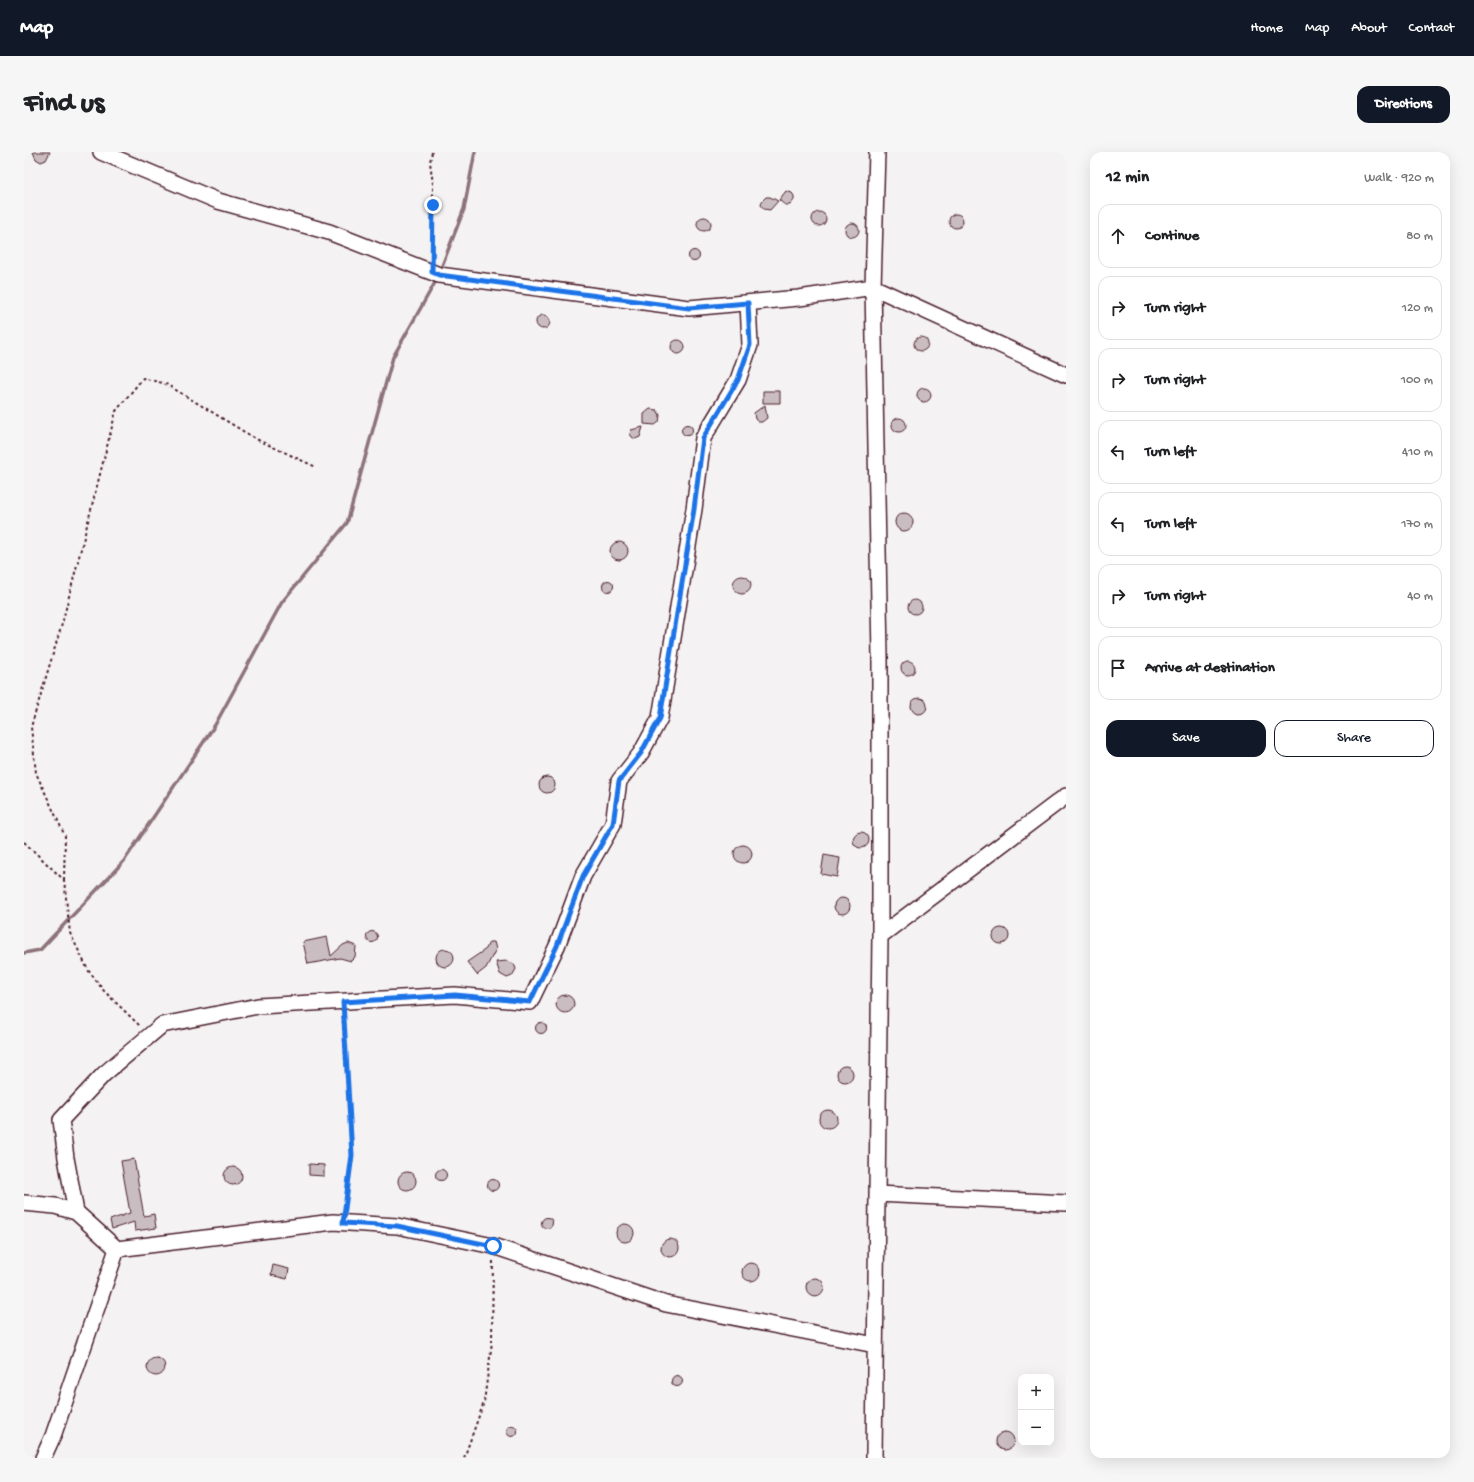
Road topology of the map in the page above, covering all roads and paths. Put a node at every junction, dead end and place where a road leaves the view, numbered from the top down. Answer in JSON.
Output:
{"nodes":[{"id":1,"x":101,"y":152,"type":"edge"},
{"id":2,"x":432,"y":152,"type":"edge"},
{"id":3,"x":877,"y":152,"type":"edge"},
{"id":4,"x":432,"y":272,"type":"junction"},
{"id":5,"x":873,"y":287,"type":"junction"},
{"id":6,"x":748,"y":303,"type":"junction"},
{"id":7,"x":1066,"y":375,"type":"edge"},
{"id":8,"x":316,"y":467,"type":"dead end"},
{"id":9,"x":1066,"y":796,"type":"edge"},
{"id":10,"x":24,"y":842,"type":"edge"},
{"id":11,"x":64,"y":880,"type":"junction"},
{"id":12,"x":880,"y":936,"type":"junction"},
{"id":13,"x":343,"y":1002,"type":"junction"},
{"id":14,"x":149,"y":1036,"type":"junction"},
{"id":15,"x":877,"y":1194,"type":"junction"},
{"id":16,"x":24,"y":1203,"type":"edge"},
{"id":17,"x":1066,"y":1203,"type":"edge"},
{"id":18,"x":76,"y":1212,"type":"junction"},
{"id":19,"x":343,"y":1223,"type":"junction"},
{"id":20,"x":493,"y":1246,"type":"junction"},
{"id":21,"x":117,"y":1249,"type":"junction"},
{"id":22,"x":875,"y":1345,"type":"junction"},
{"id":23,"x":43,"y":1458,"type":"edge"},
{"id":24,"x":464,"y":1458,"type":"edge"},
{"id":25,"x":874,"y":1458,"type":"edge"}],
"edges":[{"from":1,"to":4,"type":"street"},
{"from":2,"to":4,"type":"path"},
{"from":3,"to":5,"type":"street"},
{"from":4,"to":6,"type":"street"},
{"from":5,"to":6,"type":"street"},
{"from":5,"to":7,"type":"street"},
{"from":5,"to":12,"type":"street"},
{"from":6,"to":13,"type":"street"},
{"from":8,"to":11,"type":"path"},
{"from":9,"to":12,"type":"street"},
{"from":10,"to":11,"type":"path"},
{"from":11,"to":14,"type":"path"},
{"from":12,"to":15,"type":"street"},
{"from":13,"to":14,"type":"street"},
{"from":13,"to":19,"type":"path"},
{"from":14,"to":18,"type":"street"},
{"from":15,"to":17,"type":"street"},
{"from":15,"to":22,"type":"street"},
{"from":16,"to":18,"type":"street"},
{"from":18,"to":21,"type":"street"},
{"from":19,"to":20,"type":"street"},
{"from":19,"to":21,"type":"street"},
{"from":20,"to":22,"type":"street"},
{"from":20,"to":24,"type":"path"},
{"from":21,"to":23,"type":"street"},
{"from":22,"to":25,"type":"street"}]}
